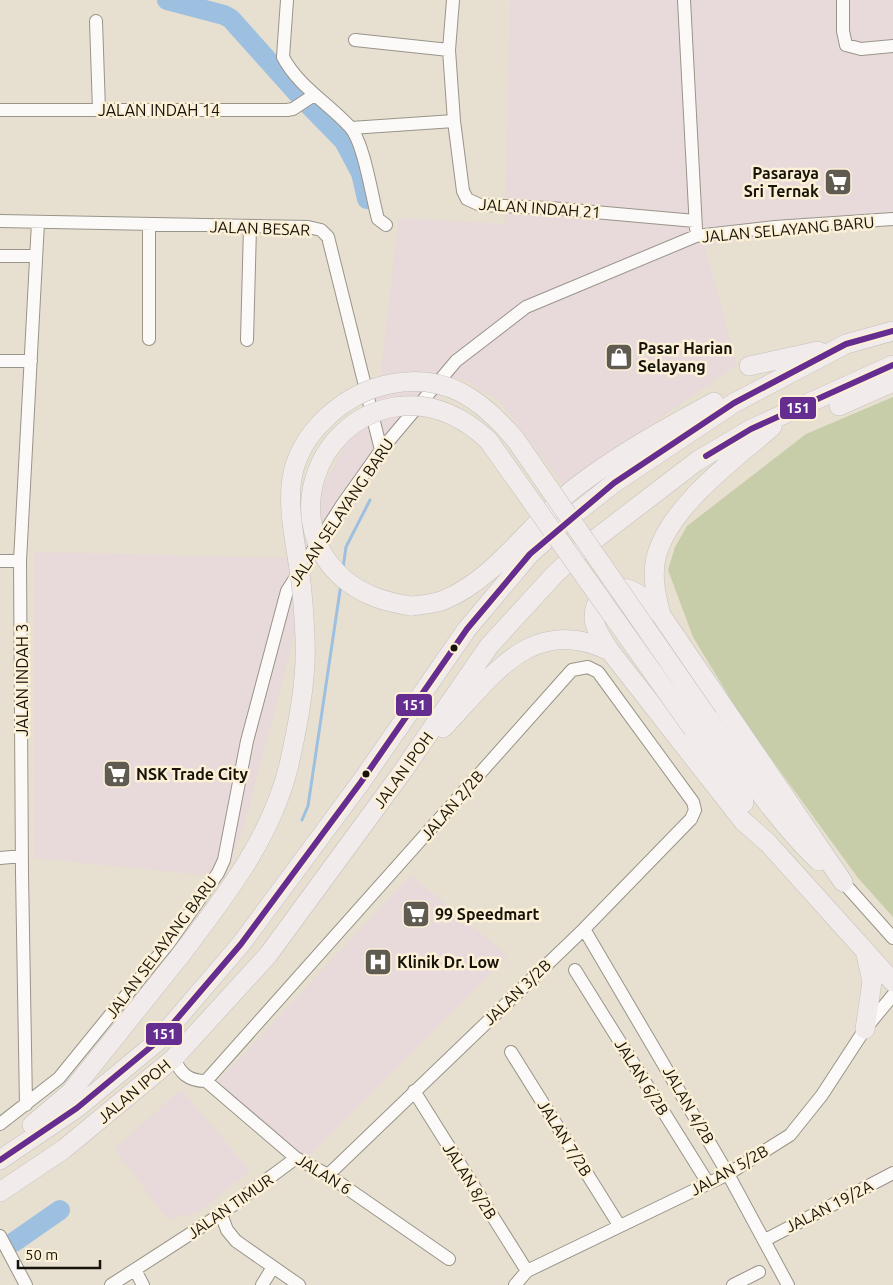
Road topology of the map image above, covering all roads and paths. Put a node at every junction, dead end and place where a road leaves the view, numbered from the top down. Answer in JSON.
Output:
{"nodes":[{"id":1,"x":288,"y":0,"type":"edge"},
{"id":2,"x":453,"y":0,"type":"edge"},
{"id":3,"x":684,"y":0,"type":"edge"},
{"id":4,"x":842,"y":0,"type":"edge"},
{"id":5,"x":96,"y":20,"type":"dead end"},
{"id":6,"x":355,"y":40,"type":"dead end"},
{"id":7,"x":893,"y":46,"type":"edge"},
{"id":8,"x":450,"y":50,"type":"junction"},
{"id":9,"x":312,"y":97,"type":"junction"},
{"id":10,"x":0,"y":110,"type":"edge"},
{"id":11,"x":99,"y":110,"type":"junction"},
{"id":12,"x":454,"y":121,"type":"junction"},
{"id":13,"x":351,"y":128,"type":"junction"},
{"id":14,"x":893,"y":219,"type":"edge"},
{"id":15,"x":0,"y":221,"type":"edge"},
{"id":16,"x":695,"y":221,"type":"junction"},
{"id":17,"x":38,"y":222,"type":"junction"},
{"id":18,"x":149,"y":224,"type":"junction"},
{"id":19,"x":386,"y":225,"type":"dead end"},
{"id":20,"x":250,"y":226,"type":"junction"},
{"id":21,"x":696,"y":236,"type":"junction"},
{"id":22,"x":0,"y":256,"type":"edge"},
{"id":23,"x":36,"y":256,"type":"junction"},
{"id":24,"x":893,"y":331,"type":"edge"},
{"id":25,"x":149,"y":339,"type":"dead end"},
{"id":26,"x":247,"y":340,"type":"dead end"},
{"id":27,"x":846,"y":344,"type":"junction"},
{"id":28,"x":0,"y":361,"type":"edge"},
{"id":29,"x":31,"y":361,"type":"junction"},
{"id":30,"x":893,"y":365,"type":"edge"},
{"id":31,"x":749,"y":366,"type":"dead end"},
{"id":32,"x":804,"y":366,"type":"junction"},
{"id":33,"x":893,"y":382,"type":"edge"},
{"id":34,"x":839,"y":406,"type":"dead end"},
{"id":35,"x":788,"y":415,"type":"junction"},
{"id":36,"x":381,"y":450,"type":"junction"},
{"id":37,"x":0,"y":561,"type":"edge"},
{"id":38,"x":20,"y":561,"type":"junction"},
{"id":39,"x":661,"y":615,"type":"junction"},
{"id":40,"x":610,"y":651,"type":"junction"},
{"id":41,"x":400,"y":775,"type":"junction"},
{"id":42,"x":694,"y":802,"type":"joint"},
{"id":43,"x":768,"y":843,"type":"junction"},
{"id":44,"x":22,"y":856,"type":"junction"},
{"id":45,"x":0,"y":858,"type":"edge"},
{"id":46,"x":843,"y":882,"type":"junction"},
{"id":47,"x":584,"y":929,"type":"junction"},
{"id":48,"x":893,"y":938,"type":"edge"},
{"id":49,"x":866,"y":954,"type":"junction"},
{"id":50,"x":576,"y":970,"type":"dead end"},
{"id":51,"x":893,"y":982,"type":"edge"},
{"id":52,"x":893,"y":994,"type":"edge"},
{"id":53,"x":893,"y":1012,"type":"edge"},
{"id":54,"x":866,"y":1029,"type":"junction"},
{"id":55,"x":511,"y":1052,"type":"dead end"},
{"id":56,"x":174,"y":1058,"type":"junction"},
{"id":57,"x":206,"y":1081,"type":"junction"},
{"id":58,"x":414,"y":1091,"type":"junction"},
{"id":59,"x":26,"y":1105,"type":"junction"},
{"id":60,"x":0,"y":1124,"type":"edge"},
{"id":61,"x":0,"y":1147,"type":"edge"},
{"id":62,"x":296,"y":1158,"type":"junction"},
{"id":63,"x":0,"y":1160,"type":"edge"},
{"id":64,"x":728,"y":1174,"type":"junction"},
{"id":65,"x":328,"y":1175,"type":"junction"},
{"id":66,"x":892,"y":1175,"type":"edge"},
{"id":67,"x":708,"y":1183,"type":"junction"},
{"id":68,"x":0,"y":1192,"type":"edge"},
{"id":69,"x":221,"y":1214,"type":"junction"},
{"id":70,"x":619,"y":1225,"type":"junction"},
{"id":71,"x":0,"y":1236,"type":"edge"},
{"id":72,"x":765,"y":1240,"type":"junction"},
{"id":73,"x":449,"y":1259,"type":"dead end"},
{"id":74,"x":273,"y":1267,"type":"junction"},
{"id":75,"x":134,"y":1270,"type":"junction"},
{"id":76,"x":526,"y":1271,"type":"junction"},
{"id":77,"x":759,"y":1272,"type":"dead end"},
{"id":78,"x":26,"y":1285,"type":"edge"},
{"id":79,"x":111,"y":1285,"type":"edge"},
{"id":80,"x":143,"y":1285,"type":"edge"},
{"id":81,"x":262,"y":1285,"type":"edge"},
{"id":82,"x":299,"y":1285,"type":"edge"},
{"id":83,"x":516,"y":1285,"type":"edge"},
{"id":84,"x":733,"y":1285,"type":"edge"},
{"id":85,"x":788,"y":1285,"type":"edge"}],
"edges":[{"from":1,"to":9,"type":"street"},
{"from":2,"to":8,"type":"street","name":"JALAN INDAH 21"},
{"from":3,"to":16,"type":"street"},
{"from":4,"to":7,"type":"street"},
{"from":5,"to":11,"type":"street"},
{"from":6,"to":8,"type":"street"},
{"from":8,"to":12,"type":"street","name":"JALAN INDAH 21"},
{"from":9,"to":11,"type":"street","name":"JALAN INDAH 14"},
{"from":9,"to":13,"type":"street"},
{"from":10,"to":11,"type":"street","name":"JALAN INDAH 14"},
{"from":12,"to":13,"type":"street"},
{"from":12,"to":16,"type":"street","name":"JALAN INDAH 21"},
{"from":13,"to":19,"type":"street"},
{"from":14,"to":21,"type":"street","name":"JALAN SELAYANG BARU"},
{"from":15,"to":17,"type":"street","name":"JALAN BESAR"},
{"from":16,"to":21,"type":"street"},
{"from":17,"to":18,"type":"street","name":"JALAN BESAR"},
{"from":17,"to":23,"type":"street","name":"JALAN INDAH 3"},
{"from":18,"to":20,"type":"street","name":"JALAN BESAR"},
{"from":18,"to":25,"type":"street"},
{"from":20,"to":26,"type":"street"},
{"from":20,"to":36,"type":"street","name":"JALAN BESAR"},
{"from":21,"to":36,"type":"street","name":"JALAN SELAYANG BARU"},
{"from":22,"to":23,"type":"street"},
{"from":23,"to":29,"type":"street","name":"JALAN INDAH 3"},
{"from":24,"to":27,"type":"highway","name":"JALAN IPOH"},
{"from":27,"to":31,"type":"highway"},
{"from":27,"to":32,"type":"highway","name":"JALAN IPOH"},
{"from":28,"to":29,"type":"street"},
{"from":29,"to":38,"type":"street","name":"JALAN INDAH 3"},
{"from":30,"to":35,"type":"highway","name":"JALAN IPOH"},
{"from":32,"to":43,"type":"highway","bridge":true},
{"from":32,"to":63,"type":"highway","name":"JALAN IPOH"},
{"from":33,"to":34,"type":"highway"},
{"from":35,"to":39,"type":"highway"},
{"from":35,"to":41,"type":"highway","name":"JALAN IPOH"},
{"from":36,"to":59,"type":"street","name":"JALAN SELAYANG BARU"},
{"from":37,"to":38,"type":"street"},
{"from":38,"to":44,"type":"street","name":"JALAN INDAH 3"},
{"from":39,"to":40,"type":"highway"},
{"from":39,"to":46,"type":"highway"},
{"from":40,"to":41,"type":"highway"},
{"from":40,"to":43,"type":"highway"},
{"from":41,"to":56,"type":"highway","name":"JALAN IPOH"},
{"from":42,"to":47,"type":"street","name":"JALAN 3/2B"},
{"from":42,"to":57,"type":"street","name":"JALAN 2/2B"},
{"from":43,"to":49,"type":"highway"},
{"from":44,"to":45,"type":"street"},
{"from":44,"to":59,"type":"street","name":"JALAN INDAH 3"},
{"from":46,"to":48,"type":"street"},
{"from":46,"to":61,"type":"highway","bridge":true},
{"from":47,"to":58,"type":"street","name":"JALAN 3/2B"},
{"from":47,"to":64,"type":"street","name":"JALAN 4/2B"},
{"from":49,"to":51,"type":"highway"},
{"from":49,"to":54,"type":"highway"},
{"from":50,"to":67,"type":"street","name":"JALAN 6/2B"},
{"from":52,"to":54,"type":"street","name":"JALAN 5/2B"},
{"from":53,"to":54,"type":"street"},
{"from":54,"to":64,"type":"street","name":"JALAN 5/2B"},
{"from":55,"to":70,"type":"street","name":"JALAN 7/2B"},
{"from":56,"to":57,"type":"street"},
{"from":56,"to":68,"type":"highway","name":"JALAN IPOH"},
{"from":57,"to":62,"type":"street","name":"JALAN 6"},
{"from":58,"to":65,"type":"street","name":"JALAN 3/2B"},
{"from":58,"to":76,"type":"street","name":"JALAN 8/2B"},
{"from":59,"to":60,"type":"street","name":"JALAN SELAYANG BARU"},
{"from":62,"to":65,"type":"street","name":"JALAN 6"},
{"from":62,"to":69,"type":"street","name":"JALAN TIMUR"},
{"from":64,"to":67,"type":"street","name":"JALAN 5/2B"},
{"from":64,"to":72,"type":"street","name":"JALAN 4/2B"},
{"from":65,"to":73,"type":"street","name":"JALAN 6"},
{"from":66,"to":72,"type":"street","name":"JALAN 19/2A"},
{"from":67,"to":70,"type":"street","name":"JALAN 5/2B"},
{"from":69,"to":74,"type":"street"},
{"from":69,"to":75,"type":"street","name":"JALAN TIMUR"},
{"from":70,"to":76,"type":"street","name":"JALAN 5/2B"},
{"from":71,"to":78,"type":"street"},
{"from":72,"to":85,"type":"street","name":"JALAN 4/2B"},
{"from":74,"to":81,"type":"street"},
{"from":74,"to":82,"type":"street"},
{"from":75,"to":79,"type":"street","name":"JALAN TIMUR"},
{"from":75,"to":80,"type":"street"},
{"from":76,"to":83,"type":"street","name":"JALAN 5/2B"},
{"from":77,"to":84,"type":"street"}]}
